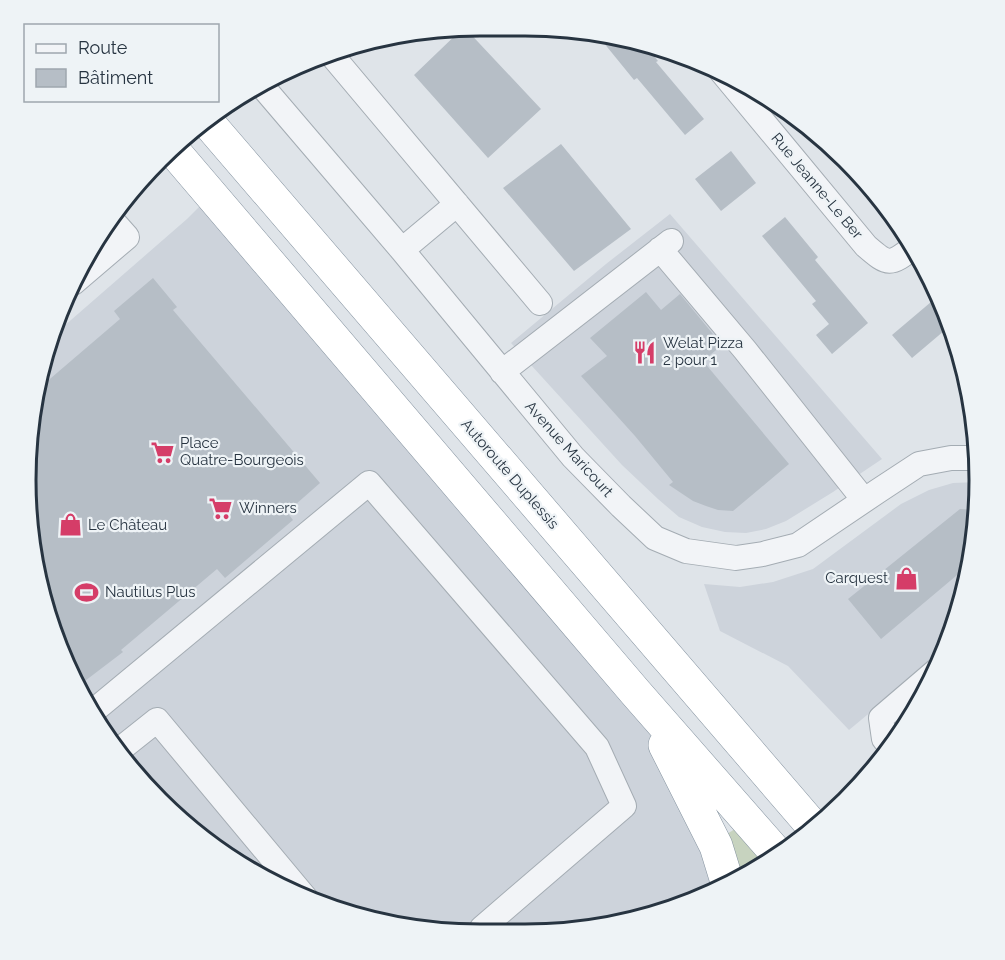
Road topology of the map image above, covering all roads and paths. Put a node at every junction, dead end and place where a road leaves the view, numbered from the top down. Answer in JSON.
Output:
{"nodes":[{"id":1,"x":336,"y":60,"type":"edge"},
{"id":2,"x":266,"y":91,"type":"edge"},
{"id":3,"x":740,"y":91,"type":"edge"},
{"id":4,"x":212,"y":127,"type":"edge"},
{"id":5,"x":177,"y":156,"type":"edge"},
{"id":6,"x":457,"y":204,"type":"junction"},
{"id":7,"x":117,"y":225,"type":"edge"},
{"id":8,"x":660,"y":249,"type":"junction"},
{"id":9,"x":402,"y":250,"type":"junction"},
{"id":10,"x":906,"y":252,"type":"edge"},
{"id":11,"x":90,"y":269,"type":"edge"},
{"id":12,"x":714,"y":291,"type":"dead end"},
{"id":13,"x":540,"y":303,"type":"dead end"},
{"id":14,"x":502,"y":372,"type":"junction"},
{"id":15,"x":968,"y":454,"type":"edge"},
{"id":16,"x":864,"y":500,"type":"junction"},
{"id":17,"x":917,"y":688,"type":"edge"},
{"id":18,"x":636,"y":693,"type":"junction"},
{"id":19,"x":98,"y":707,"type":"edge"},
{"id":20,"x":885,"y":740,"type":"edge"},
{"id":21,"x":125,"y":746,"type":"edge"},
{"id":22,"x":809,"y":821,"type":"edge"},
{"id":23,"x":772,"y":849,"type":"edge"},
{"id":24,"x":725,"y":876,"type":"edge"},
{"id":25,"x":293,"y":882,"type":"edge"},
{"id":26,"x":487,"y":924,"type":"edge"}],
"edges":[{"from":1,"to":6,"type":"street"},
{"from":2,"to":9,"type":"street","name":"Avenue Maricourt"},
{"from":3,"to":10,"type":"street","name":"Rue Jeanne-Le Ber"},
{"from":4,"to":22,"type":"highway","name":"Autoroute Duplessis"},
{"from":5,"to":18,"type":"highway"},
{"from":6,"to":9,"type":"street"},
{"from":6,"to":13,"type":"street"},
{"from":7,"to":11,"type":"street"},
{"from":8,"to":12,"type":"street"},
{"from":8,"to":14,"type":"street"},
{"from":8,"to":16,"type":"street"},
{"from":9,"to":14,"type":"street","name":"Avenue Maricourt"},
{"from":14,"to":16,"type":"street","name":"Avenue Maricourt"},
{"from":15,"to":16,"type":"street","name":"Avenue Maricourt"},
{"from":17,"to":20,"type":"street"},
{"from":18,"to":23,"type":"highway"},
{"from":18,"to":24,"type":"highway"},
{"from":19,"to":26,"type":"street"},
{"from":21,"to":25,"type":"street"}]}
